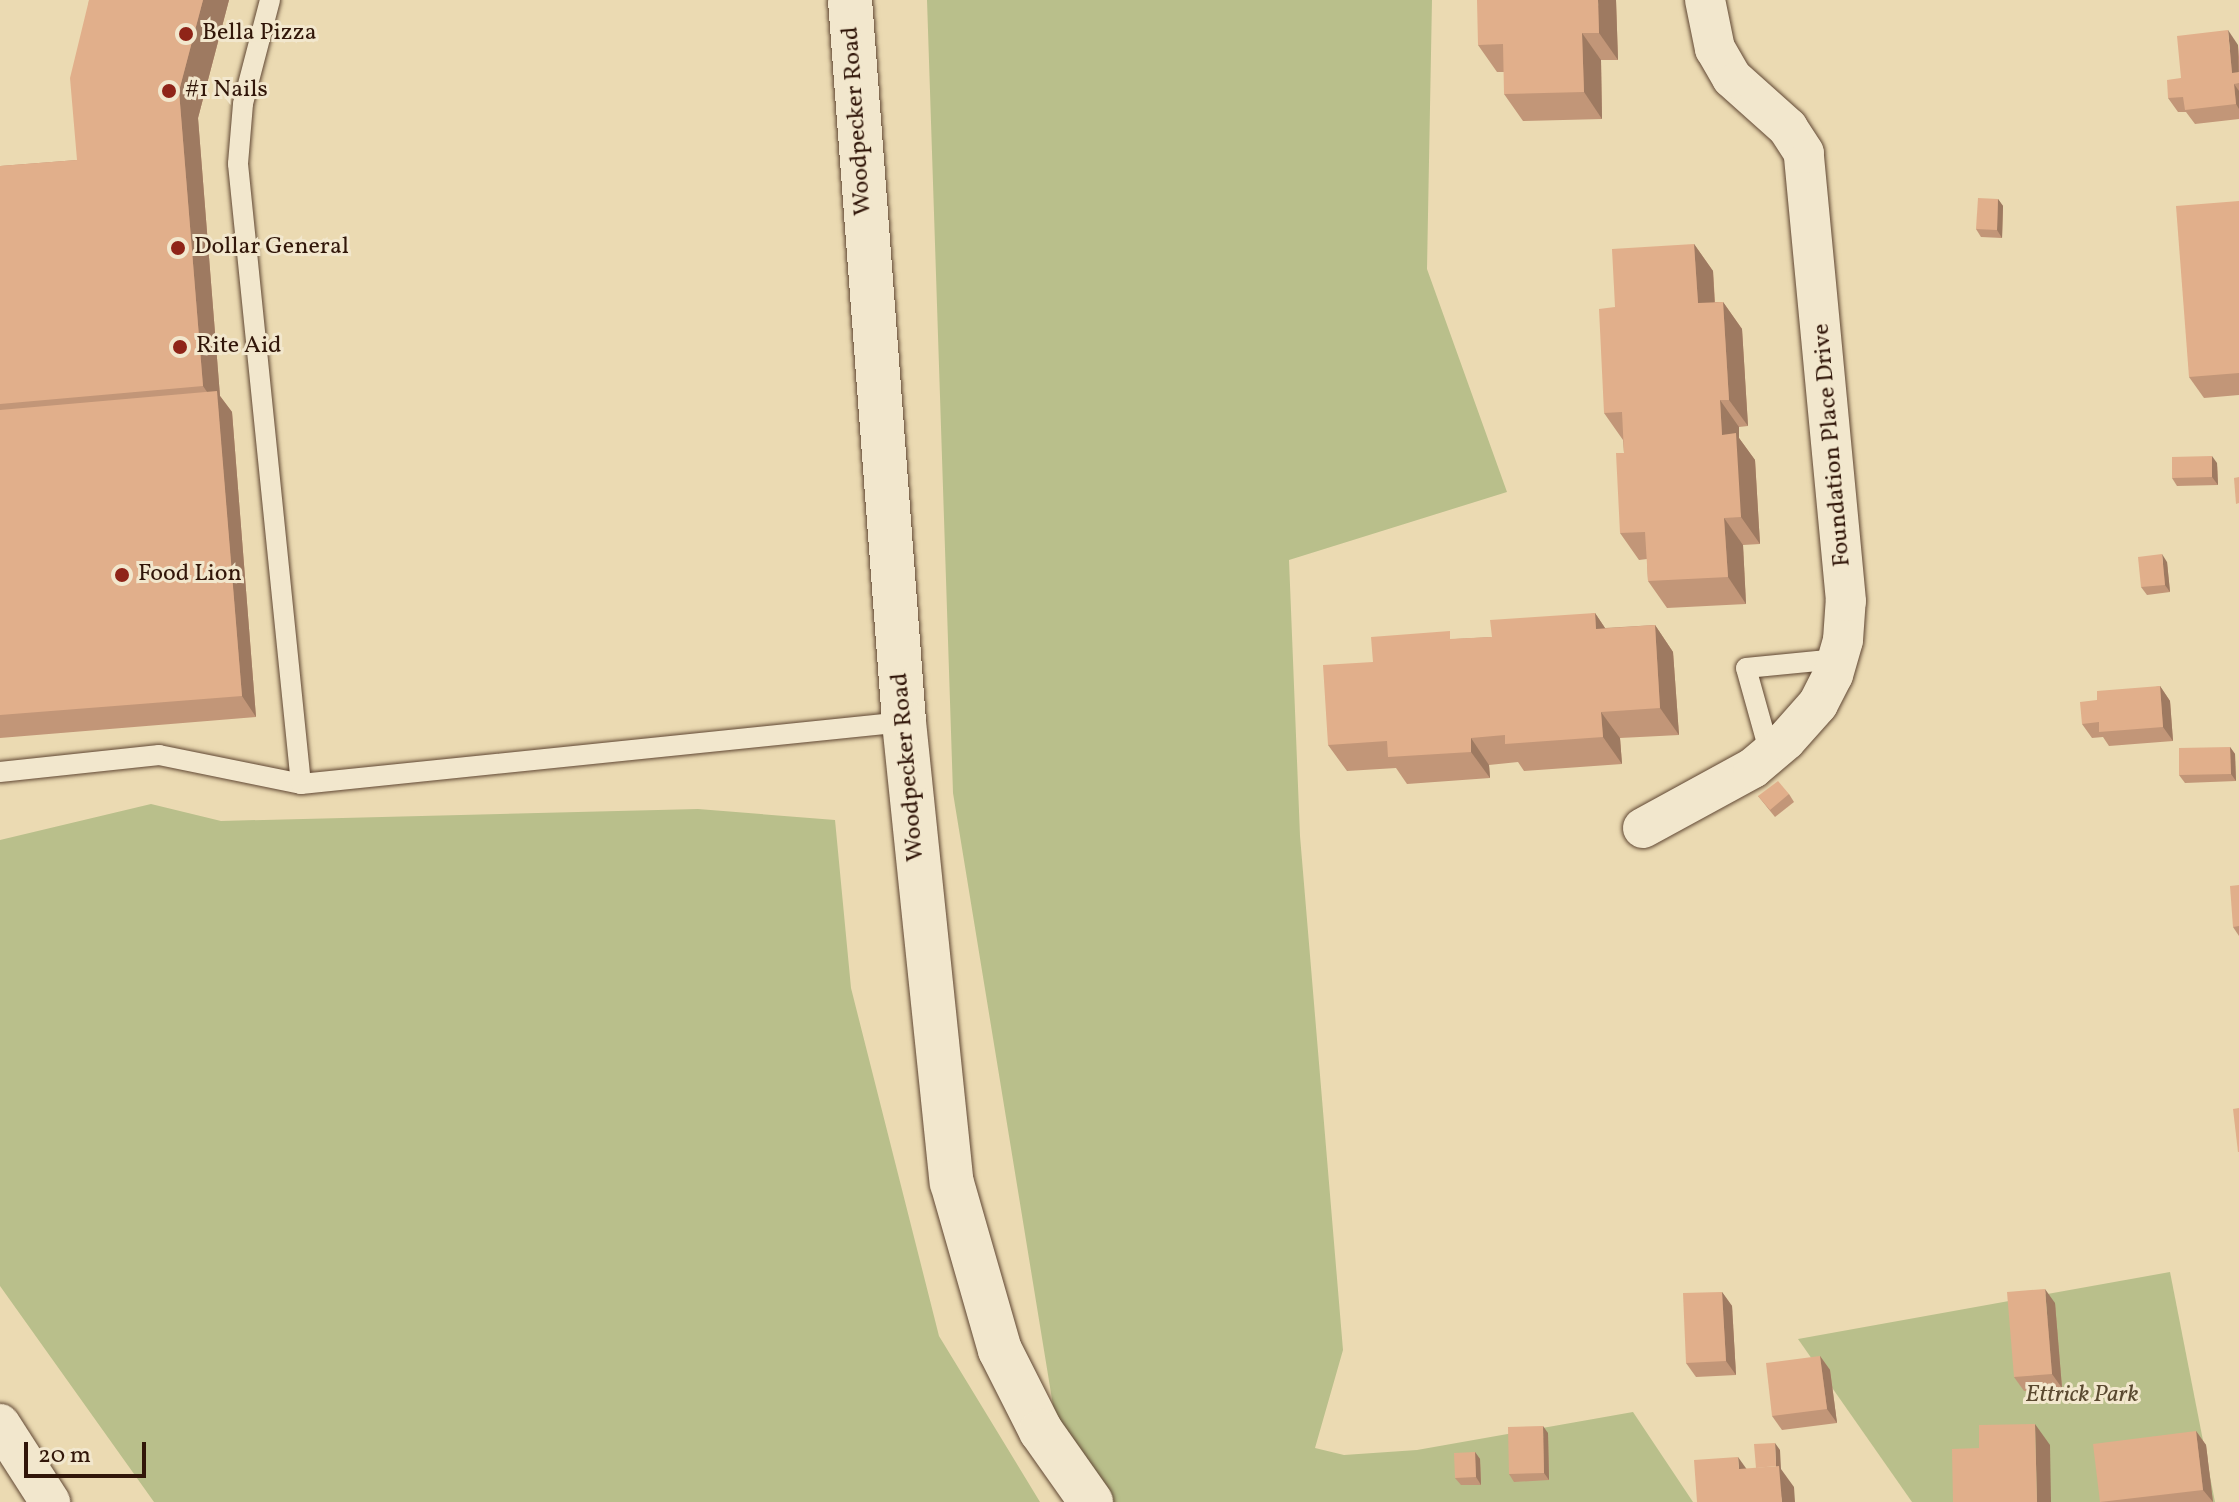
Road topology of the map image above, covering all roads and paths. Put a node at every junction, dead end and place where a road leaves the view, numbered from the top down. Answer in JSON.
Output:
{"nodes":[{"id":1,"x":270,"y":0,"type":"edge"},
{"id":2,"x":850,"y":0,"type":"edge"},
{"id":3,"x":1705,"y":0,"type":"edge"},
{"id":4,"x":1838,"y":659,"type":"junction"},
{"id":5,"x":904,"y":722,"type":"junction"},
{"id":6,"x":1770,"y":754,"type":"junction"},
{"id":7,"x":0,"y":772,"type":"edge"},
{"id":8,"x":301,"y":784,"type":"junction"},
{"id":9,"x":1643,"y":828,"type":"dead end"},
{"id":10,"x":0,"y":1424,"type":"edge"},
{"id":11,"x":50,"y":1502,"type":"edge"},
{"id":12,"x":1091,"y":1502,"type":"edge"}],
"edges":[{"from":1,"to":8,"type":"lane"},
{"from":2,"to":5,"type":"main road","name":"Woodpecker Road"},
{"from":3,"to":4,"type":"street","name":"Foundation Place Drive"},
{"from":4,"to":6,"type":"street","name":"Foundation Place Drive"},
{"from":4,"to":6,"type":"lane"},
{"from":5,"to":8,"type":"lane"},
{"from":5,"to":12,"type":"main road","name":"Woodpecker Road"},
{"from":6,"to":9,"type":"street","name":"Foundation Place Drive"},
{"from":7,"to":8,"type":"lane"},
{"from":10,"to":11,"type":"street"}]}
